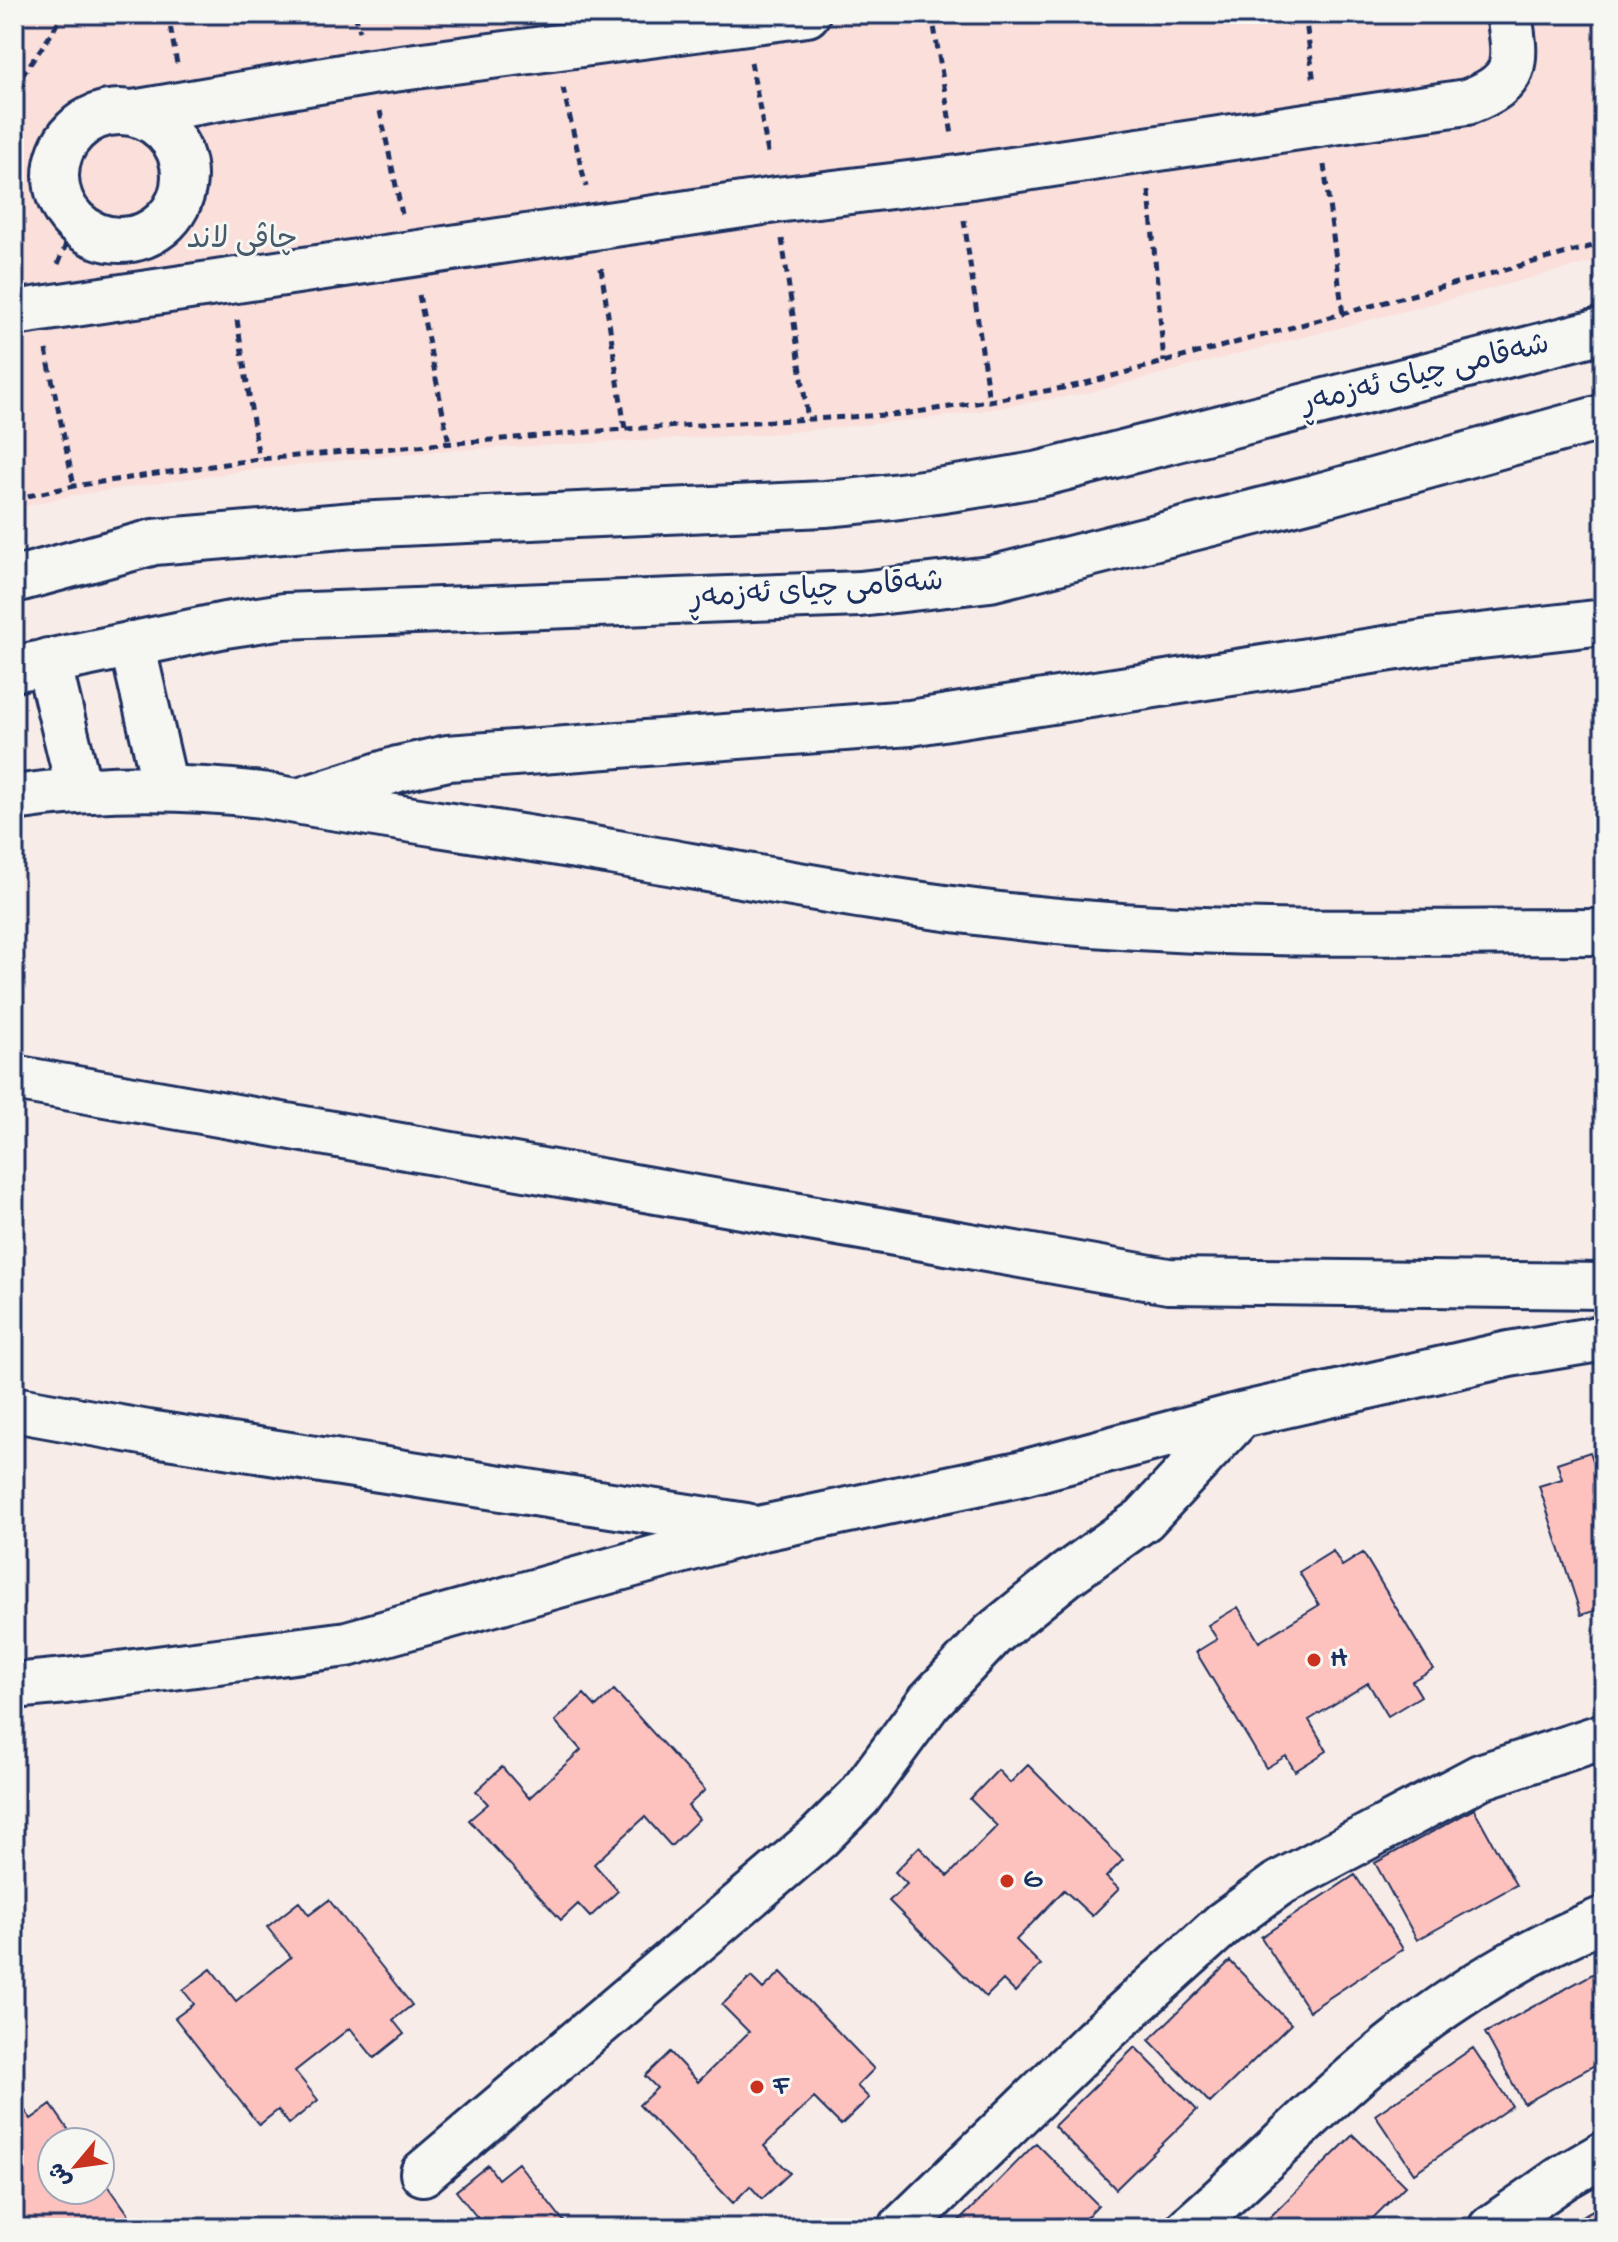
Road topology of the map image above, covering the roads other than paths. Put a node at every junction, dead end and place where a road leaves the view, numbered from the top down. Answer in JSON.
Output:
{"nodes":[{"id":1,"x":807,"y":14,"type":"edge"},
{"id":2,"x":1509,"y":14,"type":"edge"},
{"id":3,"x":133,"y":113,"type":"dead end"},
{"id":4,"x":26,"y":312,"type":"edge"},
{"id":5,"x":1604,"y":330,"type":"edge"},
{"id":6,"x":1604,"y":417,"type":"edge"},
{"id":7,"x":14,"y":580,"type":"edge"},
{"id":8,"x":1604,"y":622,"type":"edge"},
{"id":9,"x":132,"y":644,"type":"junction"},
{"id":10,"x":31,"y":665,"type":"edge"},
{"id":11,"x":165,"y":787,"type":"junction"},
{"id":12,"x":79,"y":789,"type":"junction"},
{"id":13,"x":14,"y":798,"type":"edge"},
{"id":14,"x":299,"y":801,"type":"junction"},
{"id":15,"x":1604,"y":932,"type":"edge"},
{"id":16,"x":14,"y":1078,"type":"edge"},
{"id":17,"x":1604,"y":1286,"type":"edge"},
{"id":18,"x":1604,"y":1338,"type":"edge"},
{"id":19,"x":14,"y":1409,"type":"edge"},
{"id":20,"x":1241,"y":1415,"type":"junction"},
{"id":21,"x":763,"y":1528,"type":"junction"},
{"id":22,"x":14,"y":1686,"type":"edge"},
{"id":23,"x":1604,"y":1736,"type":"edge"},
{"id":24,"x":1604,"y":1919,"type":"edge"},
{"id":25,"x":1604,"y":2154,"type":"edge"},
{"id":26,"x":423,"y":2173,"type":"dead end"},
{"id":27,"x":901,"y":2228,"type":"edge"},
{"id":28,"x":1189,"y":2228,"type":"edge"},
{"id":29,"x":1491,"y":2228,"type":"edge"}],
"edges":[{"from":1,"to":3,"type":"street"},
{"from":2,"to":4,"type":"street"},
{"from":5,"to":7,"type":"street","name":"شەقامی چیای ئەزمەڕ"},
{"from":6,"to":9,"type":"street","name":"شەقامی چیای ئەزمەڕ"},
{"from":8,"to":14,"type":"street"},
{"from":9,"to":10,"type":"street","name":"شەقامی چیای ئەزمەڕ"},
{"from":9,"to":11,"type":"street"},
{"from":10,"to":12,"type":"street"},
{"from":11,"to":12,"type":"street"},
{"from":11,"to":14,"type":"street"},
{"from":12,"to":13,"type":"street"},
{"from":14,"to":15,"type":"street"},
{"from":16,"to":17,"type":"street"},
{"from":18,"to":20,"type":"street"},
{"from":19,"to":21,"type":"street"},
{"from":20,"to":21,"type":"street"},
{"from":20,"to":26,"type":"street"},
{"from":21,"to":22,"type":"street"},
{"from":23,"to":27,"type":"street"},
{"from":24,"to":28,"type":"street"},
{"from":25,"to":29,"type":"street"}]}
